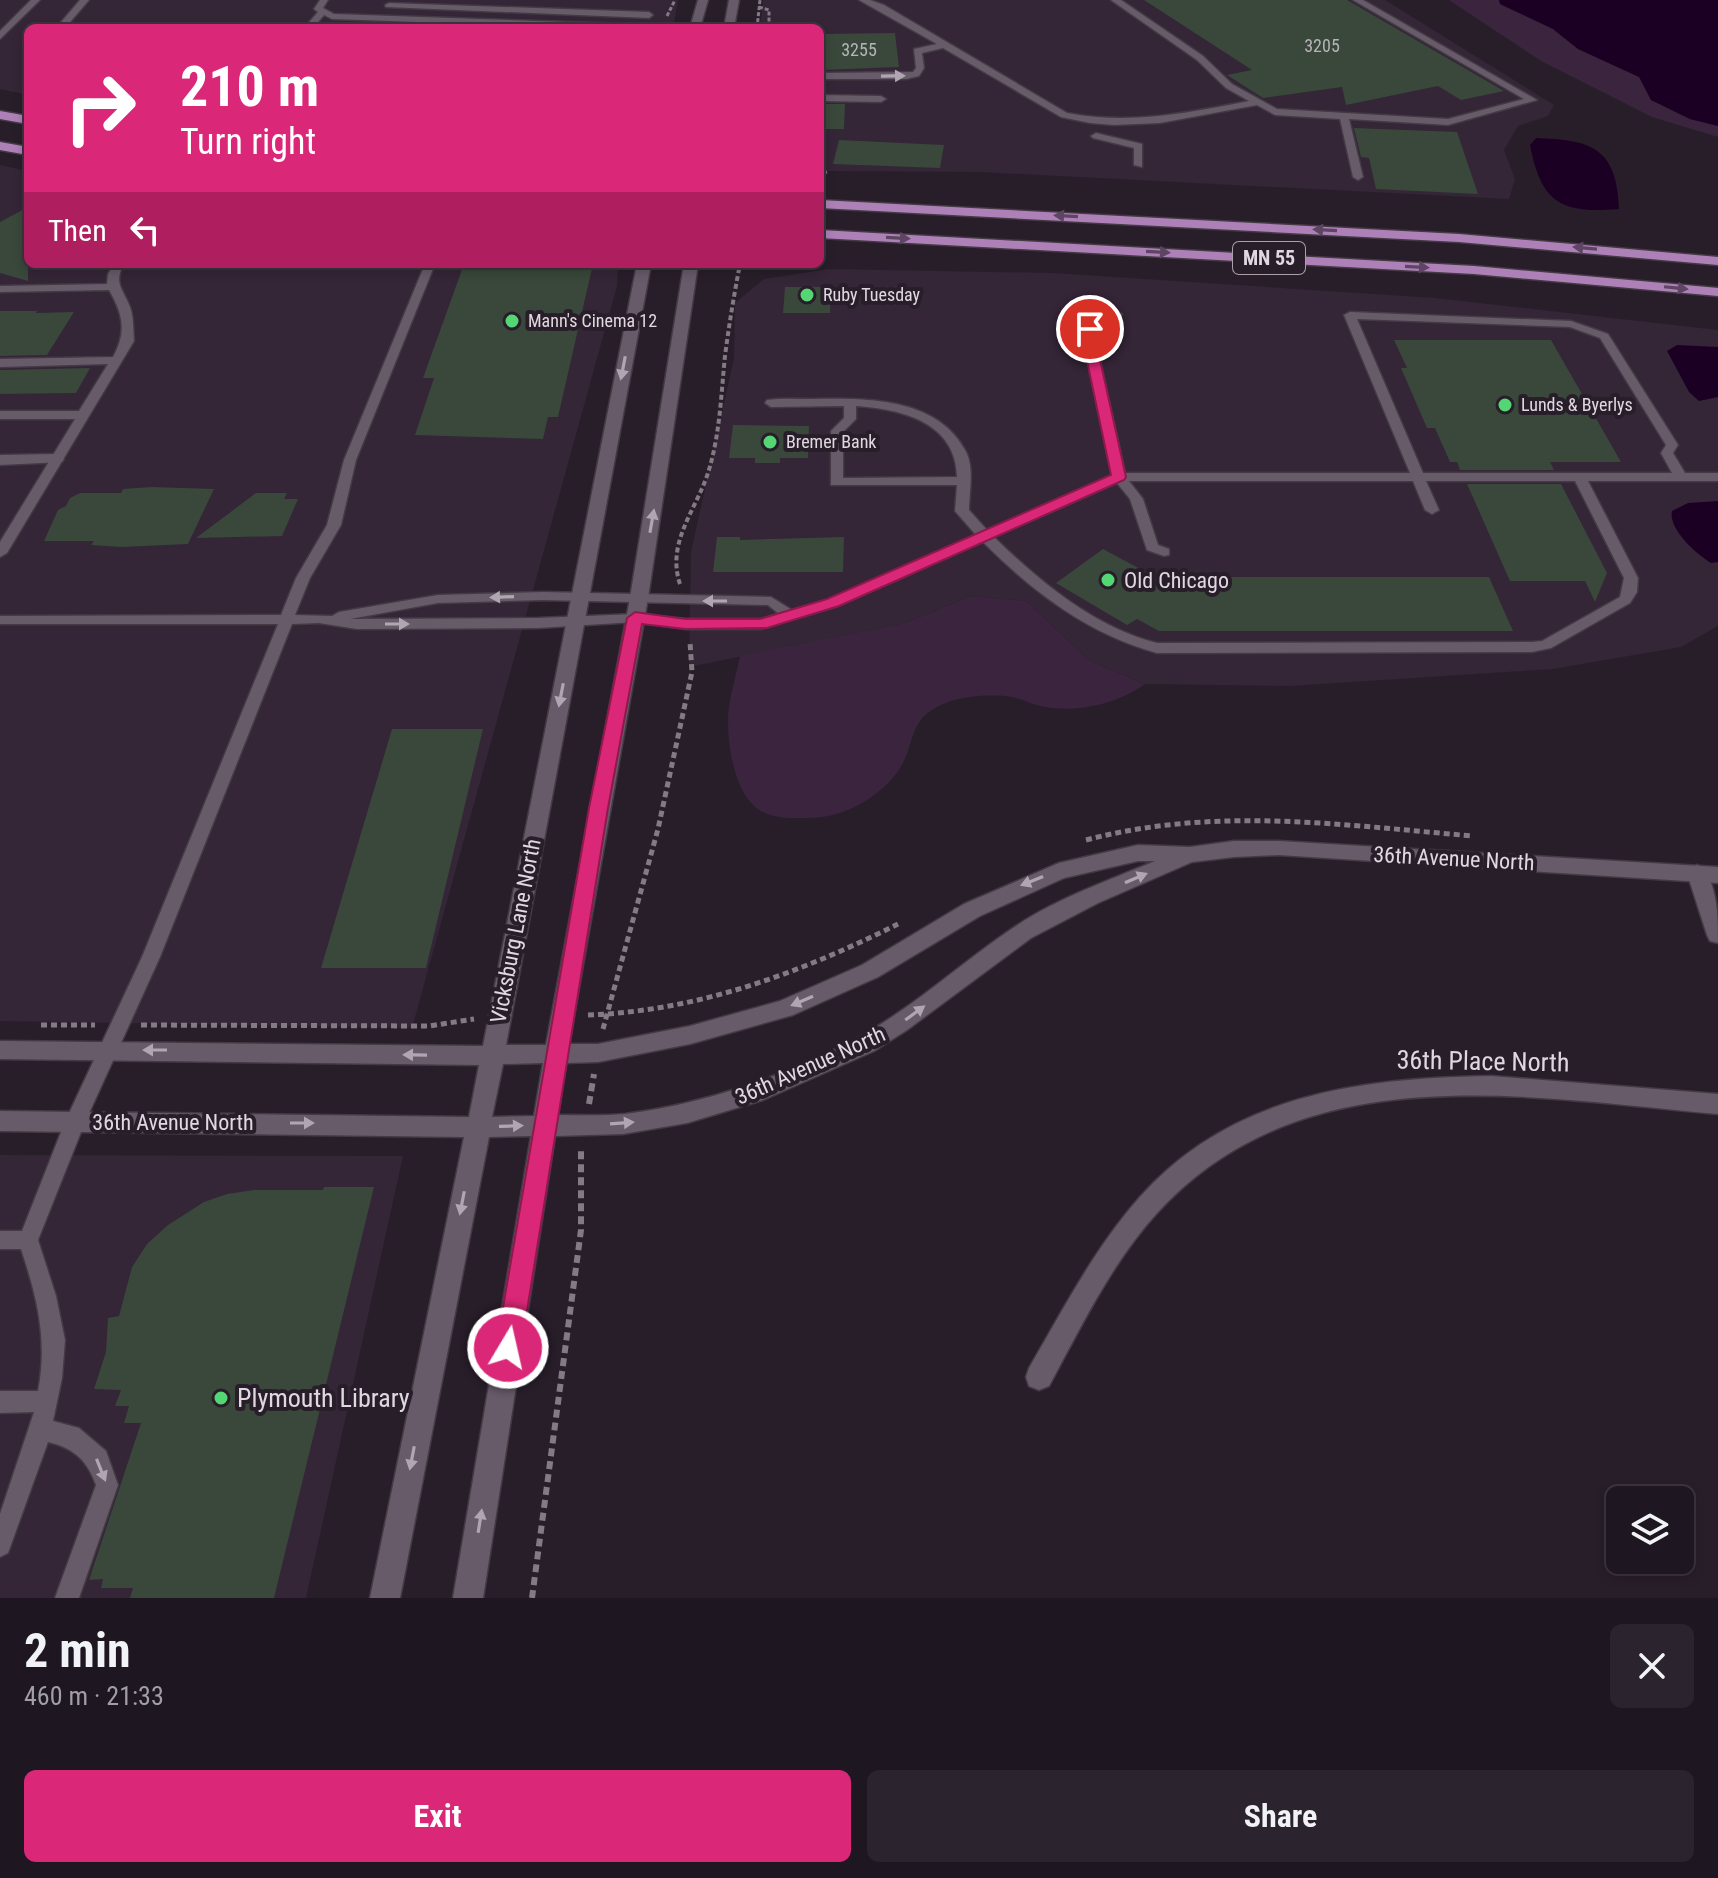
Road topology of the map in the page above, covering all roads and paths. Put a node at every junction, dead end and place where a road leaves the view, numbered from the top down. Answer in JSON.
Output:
{"nodes":[{"id":1,"x":36,"y":0,"type":"edge"},
{"id":2,"x":85,"y":0,"type":"edge"},
{"id":3,"x":324,"y":0,"type":"edge"},
{"id":4,"x":703,"y":0,"type":"edge"},
{"id":5,"x":734,"y":0,"type":"edge"},
{"id":6,"x":760,"y":0,"type":"edge"},
{"id":7,"x":863,"y":0,"type":"edge"},
{"id":8,"x":1115,"y":0,"type":"edge"},
{"id":9,"x":1357,"y":0,"type":"edge"},
{"id":10,"x":879,"y":4,"type":"edge"},
{"id":11,"x":389,"y":5,"type":"dead end"},
{"id":12,"x":759,"y":7,"type":"junction"},
{"id":13,"x":322,"y":13,"type":"junction"},
{"id":14,"x":649,"y":15,"type":"dead end"},
{"id":15,"x":64,"y":24,"type":"edge"},
{"id":16,"x":312,"y":24,"type":"edge"},
{"id":17,"x":461,"y":24,"type":"edge"},
{"id":18,"x":697,"y":24,"type":"edge"},
{"id":19,"x":730,"y":24,"type":"edge"},
{"id":20,"x":757,"y":24,"type":"edge"},
{"id":21,"x":769,"y":24,"type":"edge"},
{"id":22,"x":0,"y":36,"type":"edge"},
{"id":23,"x":943,"y":45,"type":"junction"},
{"id":24,"x":824,"y":76,"type":"edge"},
{"id":25,"x":824,"y":98,"type":"edge"},
{"id":26,"x":881,"y":99,"type":"dead end"},
{"id":27,"x":1255,"y":103,"type":"junction"},
{"id":28,"x":0,"y":115,"type":"edge"},
{"id":29,"x":1344,"y":116,"type":"junction"},
{"id":30,"x":24,"y":119,"type":"edge"},
{"id":31,"x":1082,"y":120,"type":"junction"},
{"id":32,"x":1080,"y":135,"type":"dead end"},
{"id":33,"x":1096,"y":136,"type":"dead end"},
{"id":34,"x":0,"y":146,"type":"edge"},
{"id":35,"x":24,"y":150,"type":"edge"},
{"id":36,"x":1139,"y":165,"type":"dead end"},
{"id":37,"x":827,"y":172,"type":"dead end"},
{"id":38,"x":824,"y":173,"type":"edge"},
{"id":39,"x":1358,"y":177,"type":"dead end"},
{"id":40,"x":824,"y":204,"type":"edge"},
{"id":41,"x":824,"y":234,"type":"edge"},
{"id":42,"x":1718,"y":261,"type":"edge"},
{"id":43,"x":117,"y":268,"type":"edge"},
{"id":44,"x":428,"y":268,"type":"edge"},
{"id":45,"x":643,"y":268,"type":"edge"},
{"id":46,"x":690,"y":268,"type":"edge"},
{"id":47,"x":739,"y":268,"type":"edge"},
{"id":48,"x":113,"y":287,"type":"junction"},
{"id":49,"x":0,"y":289,"type":"edge"},
{"id":50,"x":1718,"y":292,"type":"edge"},
{"id":51,"x":1116,"y":314,"type":"dead end"},
{"id":52,"x":117,"y":360,"type":"junction"},
{"id":53,"x":0,"y":363,"type":"edge"},
{"id":54,"x":771,"y":403,"type":"dead end"},
{"id":55,"x":850,"y":404,"type":"junction"},
{"id":56,"x":0,"y":415,"type":"edge"},
{"id":57,"x":84,"y":415,"type":"junction"},
{"id":58,"x":56,"y":459,"type":"junction"},
{"id":59,"x":0,"y":460,"type":"edge"},
{"id":60,"x":1418,"y":476,"type":"junction"},
{"id":61,"x":1579,"y":476,"type":"junction"},
{"id":62,"x":1119,"y":477,"type":"junction"},
{"id":63,"x":1681,"y":477,"type":"junction"},
{"id":64,"x":1718,"y":477,"type":"edge"},
{"id":65,"x":962,"y":481,"type":"junction"},
{"id":66,"x":1432,"y":510,"type":"dead end"},
{"id":67,"x":984,"y":537,"type":"junction"},
{"id":68,"x":1164,"y":552,"type":"dead end"},
{"id":69,"x":0,"y":553,"type":"edge"},
{"id":70,"x":689,"y":601,"type":"junction"},
{"id":71,"x":578,"y":608,"type":"junction"},
{"id":72,"x":637,"y":608,"type":"junction"},
{"id":73,"x":788,"y":614,"type":"junction"},
{"id":74,"x":286,"y":619,"type":"junction"},
{"id":75,"x":319,"y":619,"type":"junction"},
{"id":76,"x":0,"y":620,"type":"edge"},
{"id":77,"x":686,"y":624,"type":"junction"},
{"id":78,"x":1190,"y":855,"type":"junction"},
{"id":79,"x":1707,"y":874,"type":"edge"},
{"id":80,"x":1718,"y":935,"type":"edge"},
{"id":81,"x":448,"y":1023,"type":"dead end"},
{"id":82,"x":30,"y":1025,"type":"dead end"},
{"id":83,"x":120,"y":1025,"type":"junction"},
{"id":84,"x":0,"y":1050,"type":"edge"},
{"id":85,"x":109,"y":1051,"type":"junction"},
{"id":86,"x":598,"y":1053,"type":"junction"},
{"id":87,"x":493,"y":1054,"type":"junction"},
{"id":88,"x":556,"y":1054,"type":"junction"},
{"id":89,"x":1718,"y":1104,"type":"edge"},
{"id":90,"x":0,"y":1121,"type":"edge"},
{"id":91,"x":75,"y":1122,"type":"junction"},
{"id":92,"x":585,"y":1124,"type":"junction"},
{"id":93,"x":544,"y":1125,"type":"junction"},
{"id":94,"x":479,"y":1127,"type":"junction"},
{"id":95,"x":0,"y":1240,"type":"edge"},
{"id":96,"x":28,"y":1240,"type":"junction"},
{"id":97,"x":1039,"y":1377,"type":"dead end"},
{"id":98,"x":46,"y":1401,"type":"junction"},
{"id":99,"x":0,"y":1402,"type":"edge"},
{"id":100,"x":40,"y":1429,"type":"junction"},
{"id":101,"x":3,"y":1530,"type":"edge"},
{"id":102,"x":67,"y":1598,"type":"edge"},
{"id":103,"x":385,"y":1598,"type":"edge"},
{"id":104,"x":468,"y":1598,"type":"edge"},
{"id":105,"x":532,"y":1598,"type":"edge"}],
"edges":[{"from":1,"to":22,"type":"lane"},
{"from":2,"to":15,"type":"lane"},
{"from":3,"to":13,"type":"lane"},
{"from":4,"to":18,"type":"main road"},
{"from":5,"to":19,"type":"main road"},
{"from":6,"to":12,"type":"path"},
{"from":7,"to":10,"type":"lane"},
{"from":8,"to":27,"type":"lane"},
{"from":9,"to":29,"type":"lane"},
{"from":10,"to":23,"type":"lane"},
{"from":11,"to":14,"type":"lane"},
{"from":12,"to":20,"type":"path"},
{"from":12,"to":21,"type":"path"},
{"from":13,"to":16,"type":"lane"},
{"from":13,"to":17,"type":"lane"},
{"from":24,"to":23,"type":"lane","one_way":true},
{"from":23,"to":31,"type":"lane"},
{"from":25,"to":26,"type":"lane"},
{"from":27,"to":29,"type":"lane"},
{"from":27,"to":31,"type":"lane"},
{"from":28,"to":30,"type":"main road"},
{"from":29,"to":39,"type":"lane"},
{"from":31,"to":32,"type":"lane"},
{"from":33,"to":36,"type":"lane"},
{"from":34,"to":35,"type":"main road"},
{"from":37,"to":38,"type":"path"},
{"from":42,"to":40,"type":"main road","number":"MN 55","one_way":true},
{"from":41,"to":50,"type":"main road","number":"MN 55","one_way":true},
{"from":43,"to":48,"type":"lane"},
{"from":44,"to":74,"type":"lane"},
{"from":45,"to":71,"type":"main road","name":"Vicksburg Lane North","one_way":true},
{"from":72,"to":46,"type":"main road","one_way":true},
{"from":47,"to":70,"type":"path"},
{"from":48,"to":49,"type":"lane"},
{"from":48,"to":52,"type":"lane"},
{"from":51,"to":62,"type":"lane"},
{"from":52,"to":53,"type":"lane"},
{"from":52,"to":57,"type":"lane"},
{"from":54,"to":55,"type":"lane"},
{"from":55,"to":65,"type":"lane"},
{"from":55,"to":65,"type":"lane"},
{"from":56,"to":57,"type":"lane"},
{"from":57,"to":58,"type":"lane"},
{"from":58,"to":59,"type":"main road"},
{"from":58,"to":69,"type":"lane"},
{"from":60,"to":61,"type":"lane"},
{"from":60,"to":62,"type":"lane"},
{"from":60,"to":63,"type":"lane"},
{"from":60,"to":66,"type":"lane"},
{"from":61,"to":63,"type":"lane"},
{"from":61,"to":67,"type":"lane"},
{"from":62,"to":67,"type":"lane"},
{"from":62,"to":68,"type":"lane"},
{"from":63,"to":64,"type":"lane"},
{"from":65,"to":67,"type":"lane"},
{"from":67,"to":73,"type":"lane"},
{"from":70,"to":72,"type":"lane"},
{"from":73,"to":70,"type":"lane","one_way":true},
{"from":71,"to":72,"type":"lane"},
{"from":71,"to":72,"type":"lane"},
{"from":75,"to":71,"type":"lane","one_way":true},
{"from":71,"to":75,"type":"lane","one_way":true},
{"from":71,"to":87,"type":"main road","name":"Vicksburg Lane North","one_way":true},
{"from":72,"to":77,"type":"lane"},
{"from":72,"to":88,"type":"main road"},
{"from":73,"to":77,"type":"lane"},
{"from":74,"to":75,"type":"lane"},
{"from":74,"to":76,"type":"lane"},
{"from":74,"to":83,"type":"lane"},
{"from":77,"to":86,"type":"path"},
{"from":78,"to":79,"type":"main road","name":"36th Avenue North"},
{"from":78,"to":86,"type":"main road","name":"36th Avenue North","one_way":true},
{"from":92,"to":78,"type":"main road","name":"36th Avenue North","one_way":true},
{"from":79,"to":80,"type":"main road"},
{"from":81,"to":83,"type":"path"},
{"from":82,"to":83,"type":"path"},
{"from":83,"to":85,"type":"lane"},
{"from":84,"to":85,"type":"main road","name":"36th Avenue North"},
{"from":87,"to":85,"type":"main road","name":"36th Avenue North","one_way":true},
{"from":85,"to":91,"type":"lane"},
{"from":86,"to":88,"type":"main road","name":"36th Avenue North"},
{"from":86,"to":92,"type":"path"},
{"from":87,"to":88,"type":"main road","name":"36th Avenue North"},
{"from":87,"to":94,"type":"main road","name":"Vicksburg Lane North"},
{"from":88,"to":93,"type":"main road"},
{"from":89,"to":97,"type":"main road","name":"36th Place North"},
{"from":90,"to":91,"type":"main road","name":"36th Avenue North"},
{"from":91,"to":94,"type":"main road","name":"36th Avenue North","one_way":true},
{"from":91,"to":96,"type":"lane"},
{"from":92,"to":93,"type":"main road","name":"36th Avenue North"},
{"from":92,"to":105,"type":"path"},
{"from":94,"to":93,"type":"main road","name":"36th Avenue North","one_way":true},
{"from":104,"to":93,"type":"main road","one_way":true},
{"from":94,"to":103,"type":"main road","name":"Vicksburg Lane North","one_way":true},
{"from":95,"to":96,"type":"lane"},
{"from":96,"to":98,"type":"lane"},
{"from":98,"to":99,"type":"lane"},
{"from":98,"to":100,"type":"lane"},
{"from":100,"to":101,"type":"lane"},
{"from":100,"to":102,"type":"lane","one_way":true}]}
